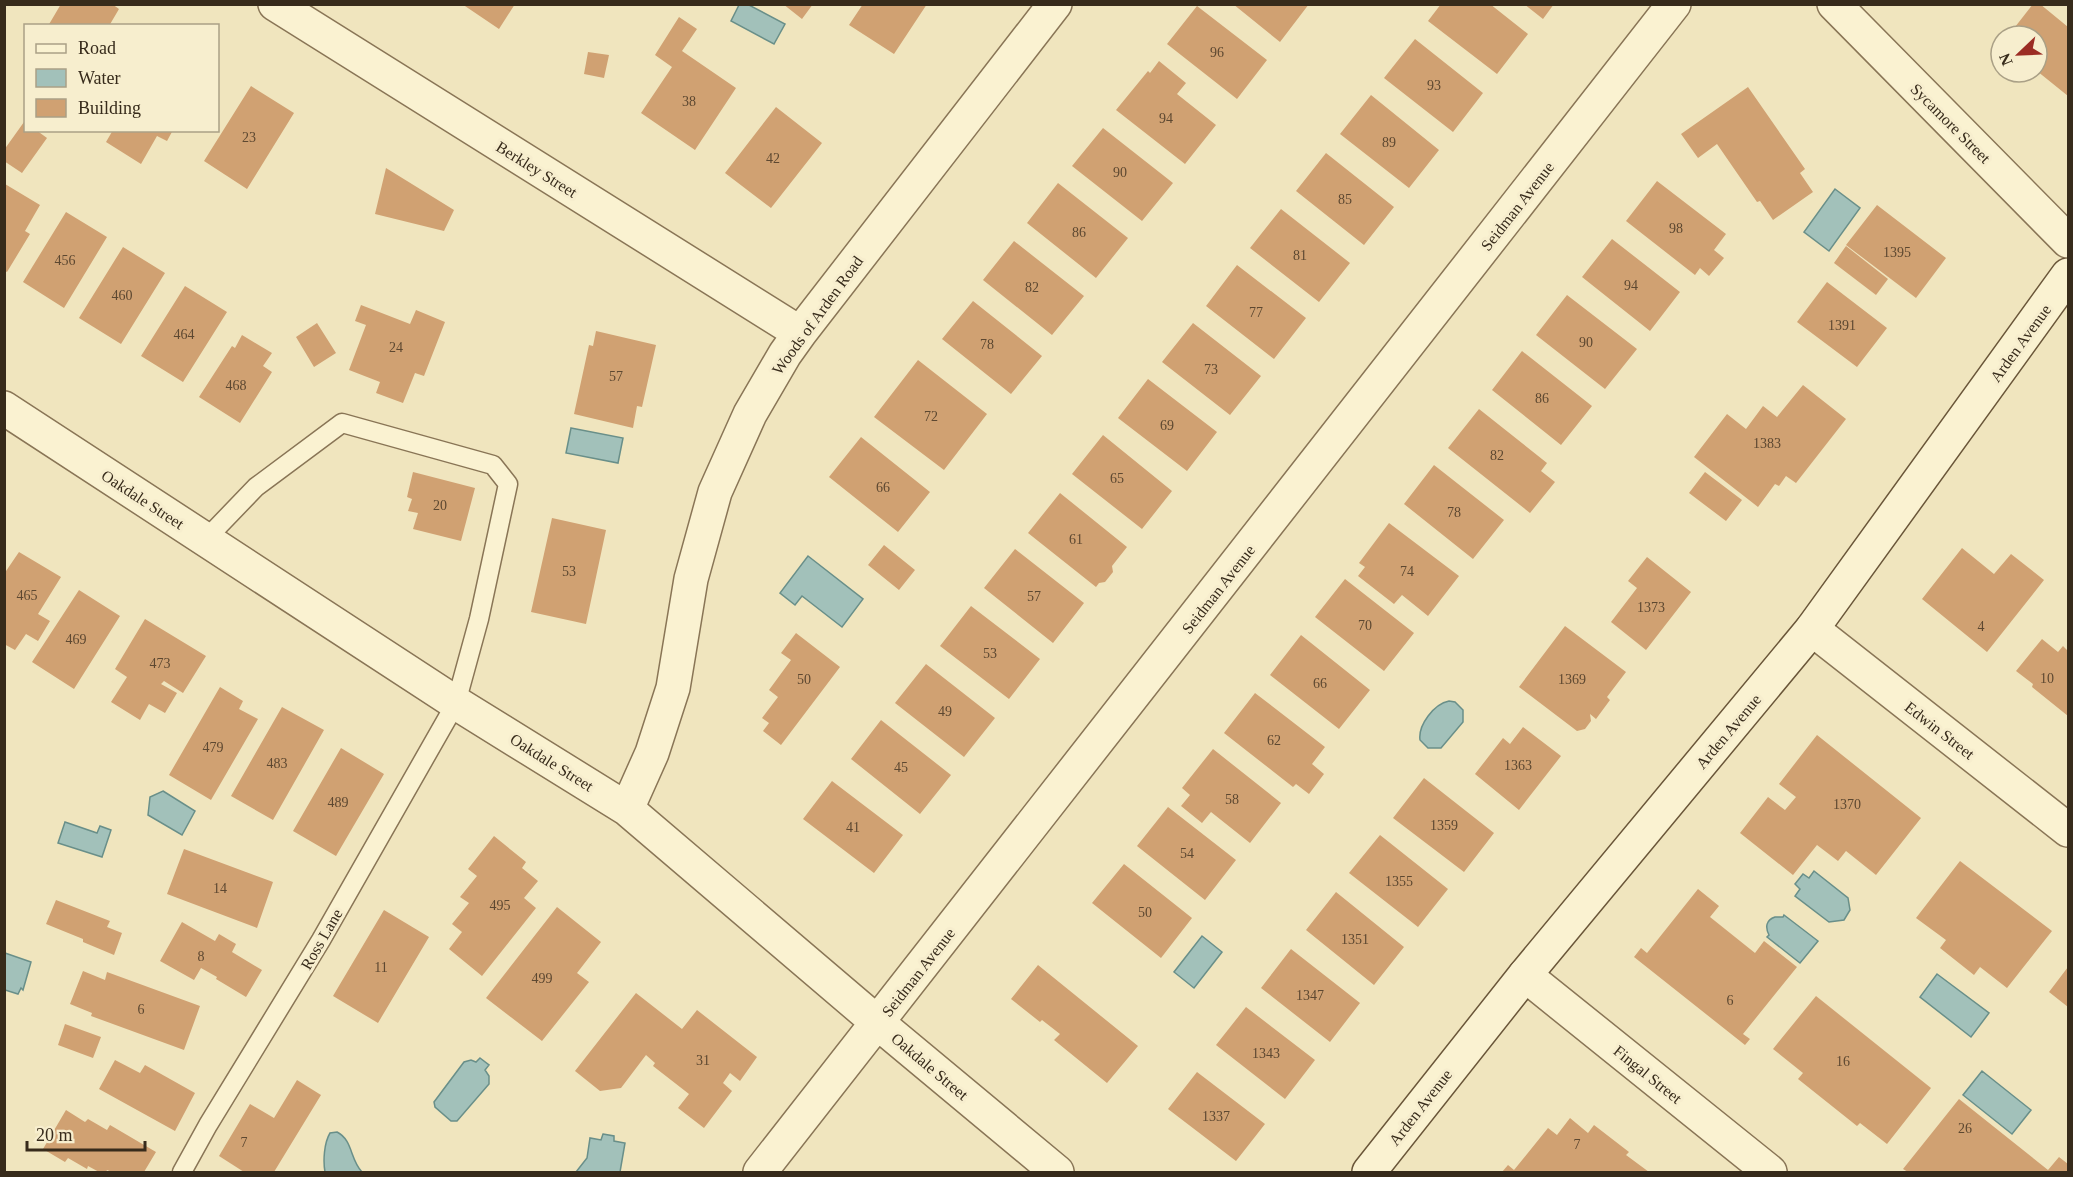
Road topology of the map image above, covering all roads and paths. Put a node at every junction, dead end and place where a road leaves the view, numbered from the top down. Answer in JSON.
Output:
{"nodes":[{"id":1,"x":275,"y":4,"type":"edge"},
{"id":2,"x":1055,"y":4,"type":"edge"},
{"id":3,"x":1674,"y":4,"type":"edge"},
{"id":4,"x":1834,"y":4,"type":"edge"},
{"id":5,"x":2068,"y":241,"type":"edge"},
{"id":6,"x":2068,"y":275,"type":"edge"},
{"id":7,"x":800,"y":333,"type":"junction"},
{"id":8,"x":4,"y":408,"type":"edge"},
{"id":9,"x":206,"y":539,"type":"junction"},
{"id":10,"x":1812,"y":629,"type":"junction"},
{"id":11,"x":456,"y":703,"type":"junction"},
{"id":12,"x":627,"y":809,"type":"junction"},
{"id":13,"x":2068,"y":830,"type":"edge"},
{"id":14,"x":1525,"y":975,"type":"junction"},
{"id":15,"x":878,"y":1023,"type":"junction"},
{"id":16,"x":182,"y":1173,"type":"edge"},
{"id":17,"x":760,"y":1173,"type":"edge"},
{"id":18,"x":1057,"y":1173,"type":"edge"},
{"id":19,"x":1369,"y":1173,"type":"edge"},
{"id":20,"x":1770,"y":1173,"type":"edge"}],
"edges":[{"from":1,"to":7,"type":"street","name":"Berkley Street"},
{"from":2,"to":7,"type":"street","name":"Woods of Arden Road"},
{"from":3,"to":15,"type":"street","name":"Seidman Avenue"},
{"from":4,"to":5,"type":"street","name":"Sycamore Street"},
{"from":6,"to":10,"type":"street","name":"Arden Avenue"},
{"from":7,"to":12,"type":"street","name":"Woods of Arden Road"},
{"from":8,"to":9,"type":"street","name":"Oakdale Street"},
{"from":9,"to":11,"type":"street","name":"Oakdale Street"},
{"from":9,"to":11,"type":"lane","name":"Ross Lane"},
{"from":10,"to":13,"type":"street","name":"Edwin Street"},
{"from":10,"to":14,"type":"street","name":"Arden Avenue"},
{"from":11,"to":12,"type":"street","name":"Oakdale Street"},
{"from":11,"to":16,"type":"lane","name":"Ross Lane"},
{"from":12,"to":15,"type":"street","name":"Oakdale Street"},
{"from":14,"to":19,"type":"street","name":"Arden Avenue"},
{"from":14,"to":20,"type":"street","name":"Fingal Street"},
{"from":15,"to":17,"type":"street","name":"Seidman Avenue"},
{"from":15,"to":18,"type":"street","name":"Oakdale Street"}]}
